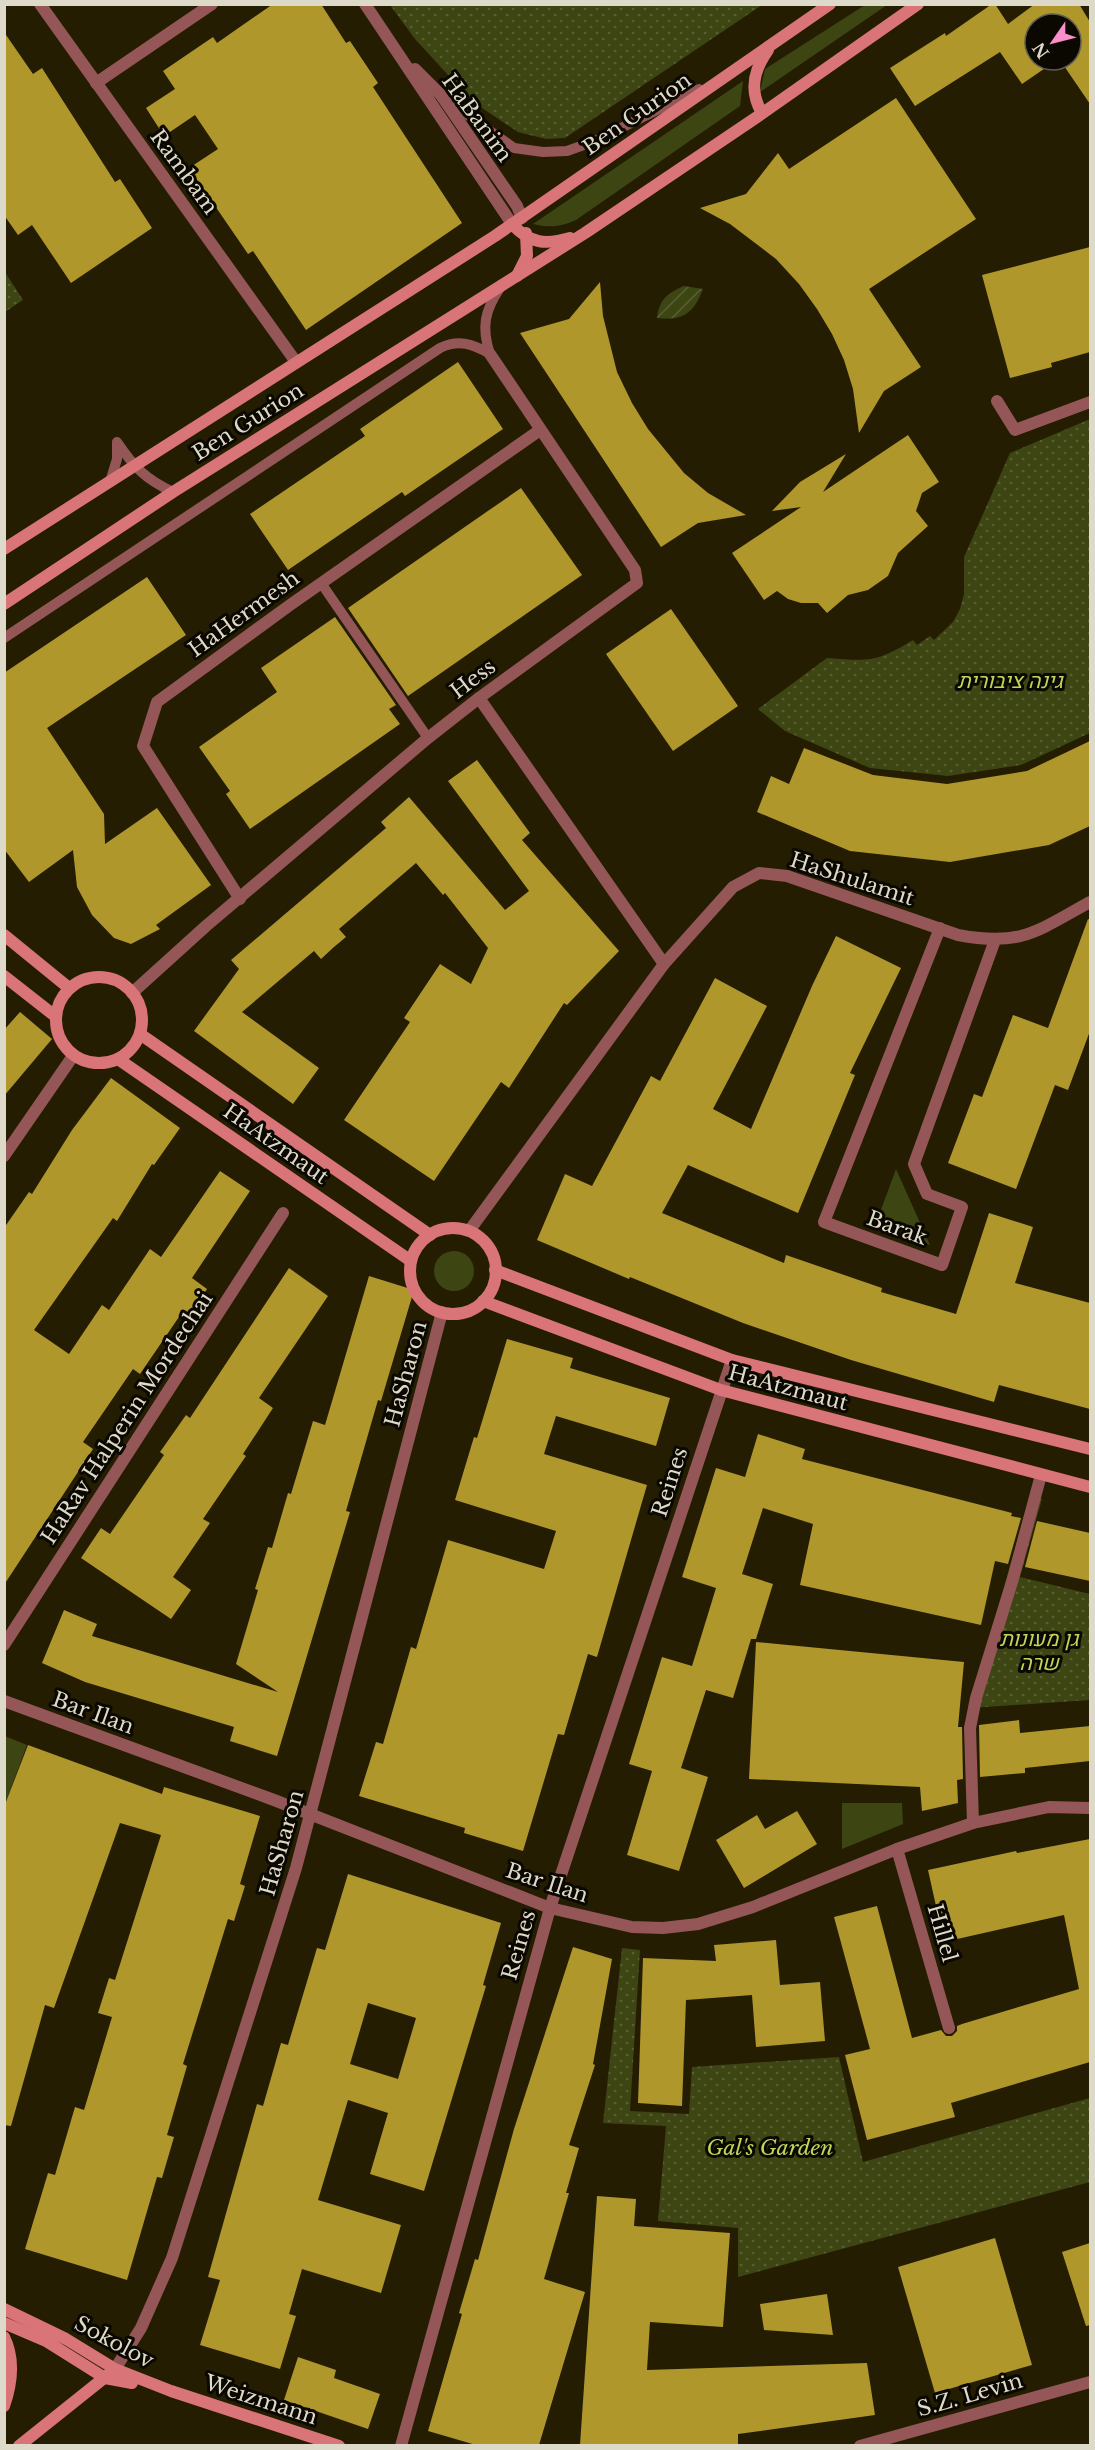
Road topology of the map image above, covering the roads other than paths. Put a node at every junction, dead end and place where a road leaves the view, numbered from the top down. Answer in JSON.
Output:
{"nodes":[{"id":1,"x":40,"y":4,"type":"edge"},
{"id":2,"x":212,"y":4,"type":"edge"},
{"id":3,"x":365,"y":4,"type":"edge"},
{"id":4,"x":830,"y":4,"type":"edge"},
{"id":5,"x":918,"y":4,"type":"edge"},
{"id":6,"x":774,"y":42,"type":"junction"},
{"id":7,"x":393,"y":47,"type":"junction"},
{"id":8,"x":724,"y":77,"type":"junction"},
{"id":9,"x":96,"y":83,"type":"junction"},
{"id":10,"x":441,"y":96,"type":"junction"},
{"id":11,"x":762,"y":113,"type":"junction"},
{"id":12,"x":495,"y":199,"type":"junction"},
{"id":13,"x":517,"y":221,"type":"junction"},
{"id":14,"x":585,"y":233,"type":"junction"},
{"id":15,"x":495,"y":236,"type":"junction"},
{"id":16,"x":528,"y":239,"type":"junction"},
{"id":17,"x":516,"y":278,"type":"junction"},
{"id":18,"x":500,"y":288,"type":"junction"},
{"id":19,"x":490,"y":354,"type":"junction"},
{"id":20,"x":296,"y":362,"type":"junction"},
{"id":21,"x":997,"y":401,"type":"dead end"},
{"id":22,"x":1090,"y":402,"type":"edge"},
{"id":23,"x":540,"y":430,"type":"junction"},
{"id":24,"x":133,"y":466,"type":"junction"},
{"id":25,"x":110,"y":482,"type":"junction"},
{"id":26,"x":173,"y":492,"type":"junction"},
{"id":27,"x":4,"y":549,"type":"edge"},
{"id":28,"x":321,"y":583,"type":"junction"},
{"id":29,"x":4,"y":604,"type":"edge"},
{"id":30,"x":4,"y":638,"type":"edge"},
{"id":31,"x":479,"y":698,"type":"junction"},
{"id":32,"x":429,"y":738,"type":"junction"},
{"id":33,"x":240,"y":898,"type":"junction"},
{"id":34,"x":1090,"y":902,"type":"edge"},
{"id":35,"x":940,"y":928,"type":"junction"},
{"id":36,"x":4,"y":935,"type":"edge"},
{"id":37,"x":996,"y":940,"type":"junction"},
{"id":38,"x":664,"y":964,"type":"junction"},
{"id":39,"x":4,"y":976,"type":"edge"},
{"id":40,"x":69,"y":988,"type":"junction"},
{"id":41,"x":132,"y":993,"type":"junction"},
{"id":42,"x":55,"y":1016,"type":"junction"},
{"id":43,"x":141,"y":1034,"type":"junction"},
{"id":44,"x":73,"y":1056,"type":"junction"},
{"id":45,"x":118,"y":1059,"type":"junction"},
{"id":46,"x":4,"y":1156,"type":"edge"},
{"id":47,"x":283,"y":1213,"type":"dead end"},
{"id":48,"x":469,"y":1231,"type":"junction"},
{"id":49,"x":430,"y":1235,"type":"junction"},
{"id":50,"x":411,"y":1261,"type":"junction"},
{"id":51,"x":495,"y":1270,"type":"junction"},
{"id":52,"x":483,"y":1301,"type":"junction"},
{"id":53,"x":442,"y":1312,"type":"junction"},
{"id":54,"x":732,"y":1360,"type":"junction"},
{"id":55,"x":721,"y":1390,"type":"junction"},
{"id":56,"x":1090,"y":1449,"type":"edge"},
{"id":57,"x":1041,"y":1475,"type":"junction"},
{"id":58,"x":1090,"y":1488,"type":"edge"},
{"id":59,"x":4,"y":1645,"type":"edge"},
{"id":60,"x":4,"y":1701,"type":"edge"},
{"id":61,"x":1090,"y":1808,"type":"edge"},
{"id":62,"x":311,"y":1815,"type":"junction"},
{"id":63,"x":973,"y":1823,"type":"junction"},
{"id":64,"x":897,"y":1849,"type":"junction"},
{"id":65,"x":550,"y":1908,"type":"junction"},
{"id":66,"x":950,"y":2028,"type":"dead end"},
{"id":67,"x":4,"y":2309,"type":"edge"},
{"id":68,"x":4,"y":2323,"type":"edge"},
{"id":69,"x":4,"y":2337,"type":"edge"},
{"id":70,"x":115,"y":2369,"type":"junction"},
{"id":71,"x":105,"y":2378,"type":"junction"},
{"id":72,"x":1090,"y":2382,"type":"edge"},
{"id":73,"x":171,"y":2391,"type":"junction"},
{"id":74,"x":4,"y":2406,"type":"edge"},
{"id":75,"x":19,"y":2445,"type":"edge"},
{"id":76,"x":339,"y":2445,"type":"edge"},
{"id":77,"x":401,"y":2445,"type":"edge"},
{"id":78,"x":860,"y":2445,"type":"edge"}],
"edges":[{"from":1,"to":9,"type":"street","name":"Rambam"},
{"from":2,"to":9,"type":"street"},
{"from":3,"to":7,"type":"street","name":"HaBanim"},
{"from":4,"to":6,"type":"street","name":"Ben Gurion"},
{"from":5,"to":11,"type":"street","name":"Ben Gurion"},
{"from":6,"to":8,"type":"street","name":"Ben Gurion"},
{"from":6,"to":11,"type":"street","name":"Ben Gurion"},
{"from":7,"to":10,"type":"street","name":"HaBanim"},
{"from":7,"to":12,"type":"street","name":"HaBanim"},
{"from":8,"to":10,"type":"lane"},
{"from":8,"to":13,"type":"street","name":"Ben Gurion"},
{"from":9,"to":20,"type":"street","name":"Rambam"},
{"from":10,"to":13,"type":"street","name":"HaBanim"},
{"from":11,"to":14,"type":"street","name":"Ben Gurion"},
{"from":12,"to":13,"type":"street","name":"HaBanim"},
{"from":12,"to":15,"type":"street","name":"HaBanim"},
{"from":13,"to":15,"type":"street","name":"Ben Gurion"},
{"from":13,"to":16,"type":"street"},
{"from":14,"to":16,"type":"street","name":"Ben Gurion"},
{"from":14,"to":17,"type":"street","name":"Ben Gurion"},
{"from":15,"to":20,"type":"street","name":"Ben Gurion"},
{"from":16,"to":17,"type":"street"},
{"from":17,"to":18,"type":"street","name":"Ben Gurion"},
{"from":18,"to":19,"type":"lane"},
{"from":18,"to":26,"type":"street","name":"Ben Gurion"},
{"from":19,"to":23,"type":"street","name":"Hess"},
{"from":19,"to":30,"type":"lane"},
{"from":20,"to":24,"type":"street","name":"Ben Gurion"},
{"from":21,"to":22,"type":"street"},
{"from":23,"to":28,"type":"street","name":"HaHermesh"},
{"from":23,"to":31,"type":"street","name":"Hess"},
{"from":24,"to":25,"type":"street","name":"Ben Gurion"},
{"from":24,"to":25,"type":"lane"},
{"from":24,"to":26,"type":"lane"},
{"from":25,"to":27,"type":"street","name":"Ben Gurion"},
{"from":26,"to":29,"type":"street","name":"Ben Gurion"},
{"from":28,"to":32,"type":"lane"},
{"from":28,"to":33,"type":"street","name":"HaHermesh"},
{"from":31,"to":32,"type":"street","name":"Hess"},
{"from":31,"to":38,"type":"street"},
{"from":32,"to":33,"type":"street","name":"Hess"},
{"from":33,"to":41,"type":"street","name":"Hess"},
{"from":34,"to":37,"type":"street","name":"HaShulamit"},
{"from":35,"to":37,"type":"street","name":"HaShulamit"},
{"from":35,"to":37,"type":"street","name":"Barak"},
{"from":35,"to":38,"type":"street","name":"HaShulamit"},
{"from":36,"to":40,"type":"street"},
{"from":38,"to":48,"type":"street"},
{"from":39,"to":42,"type":"street"},
{"from":40,"to":41,"type":"street"},
{"from":40,"to":42,"type":"street"},
{"from":41,"to":43,"type":"street"},
{"from":42,"to":44,"type":"street"},
{"from":43,"to":45,"type":"street"},
{"from":43,"to":49,"type":"street","name":"HaAtzmaut"},
{"from":44,"to":45,"type":"street"},
{"from":44,"to":46,"type":"street"},
{"from":45,"to":50,"type":"street","name":"HaAtzmaut"},
{"from":47,"to":59,"type":"street","name":"HaRav Halperin Mordechai"},
{"from":48,"to":49,"type":"street"},
{"from":48,"to":51,"type":"street"},
{"from":49,"to":50,"type":"street"},
{"from":50,"to":53,"type":"street"},
{"from":51,"to":52,"type":"street"},
{"from":51,"to":54,"type":"street","name":"HaAtzmaut"},
{"from":52,"to":53,"type":"street"},
{"from":52,"to":55,"type":"street","name":"HaAtzmaut"},
{"from":53,"to":62,"type":"street","name":"HaSharon"},
{"from":54,"to":55,"type":"street","name":"Reines"},
{"from":54,"to":56,"type":"street","name":"HaAtzmaut"},
{"from":55,"to":57,"type":"street","name":"HaAtzmaut"},
{"from":55,"to":65,"type":"street","name":"Reines"},
{"from":57,"to":58,"type":"street","name":"HaAtzmaut"},
{"from":57,"to":63,"type":"street"},
{"from":60,"to":62,"type":"street","name":"Bar Ilan"},
{"from":61,"to":63,"type":"street","name":"Bar Ilan"},
{"from":62,"to":65,"type":"street","name":"Bar Ilan"},
{"from":62,"to":70,"type":"street","name":"HaSharon"},
{"from":63,"to":64,"type":"street","name":"Bar Ilan"},
{"from":64,"to":65,"type":"street","name":"Bar Ilan"},
{"from":64,"to":66,"type":"street","name":"Hillel"},
{"from":65,"to":77,"type":"street","name":"Reines"},
{"from":67,"to":70,"type":"street","name":"Sokolov"},
{"from":68,"to":71,"type":"street","name":"Sokolov"},
{"from":69,"to":74,"type":"street"},
{"from":70,"to":71,"type":"street"},
{"from":70,"to":73,"type":"street","name":"Sokolov"},
{"from":71,"to":73,"type":"street","name":"Sokolov"},
{"from":71,"to":75,"type":"street"},
{"from":72,"to":78,"type":"street","name":"S.Z. Levin"},
{"from":73,"to":76,"type":"street","name":"Weizmann"}]}
